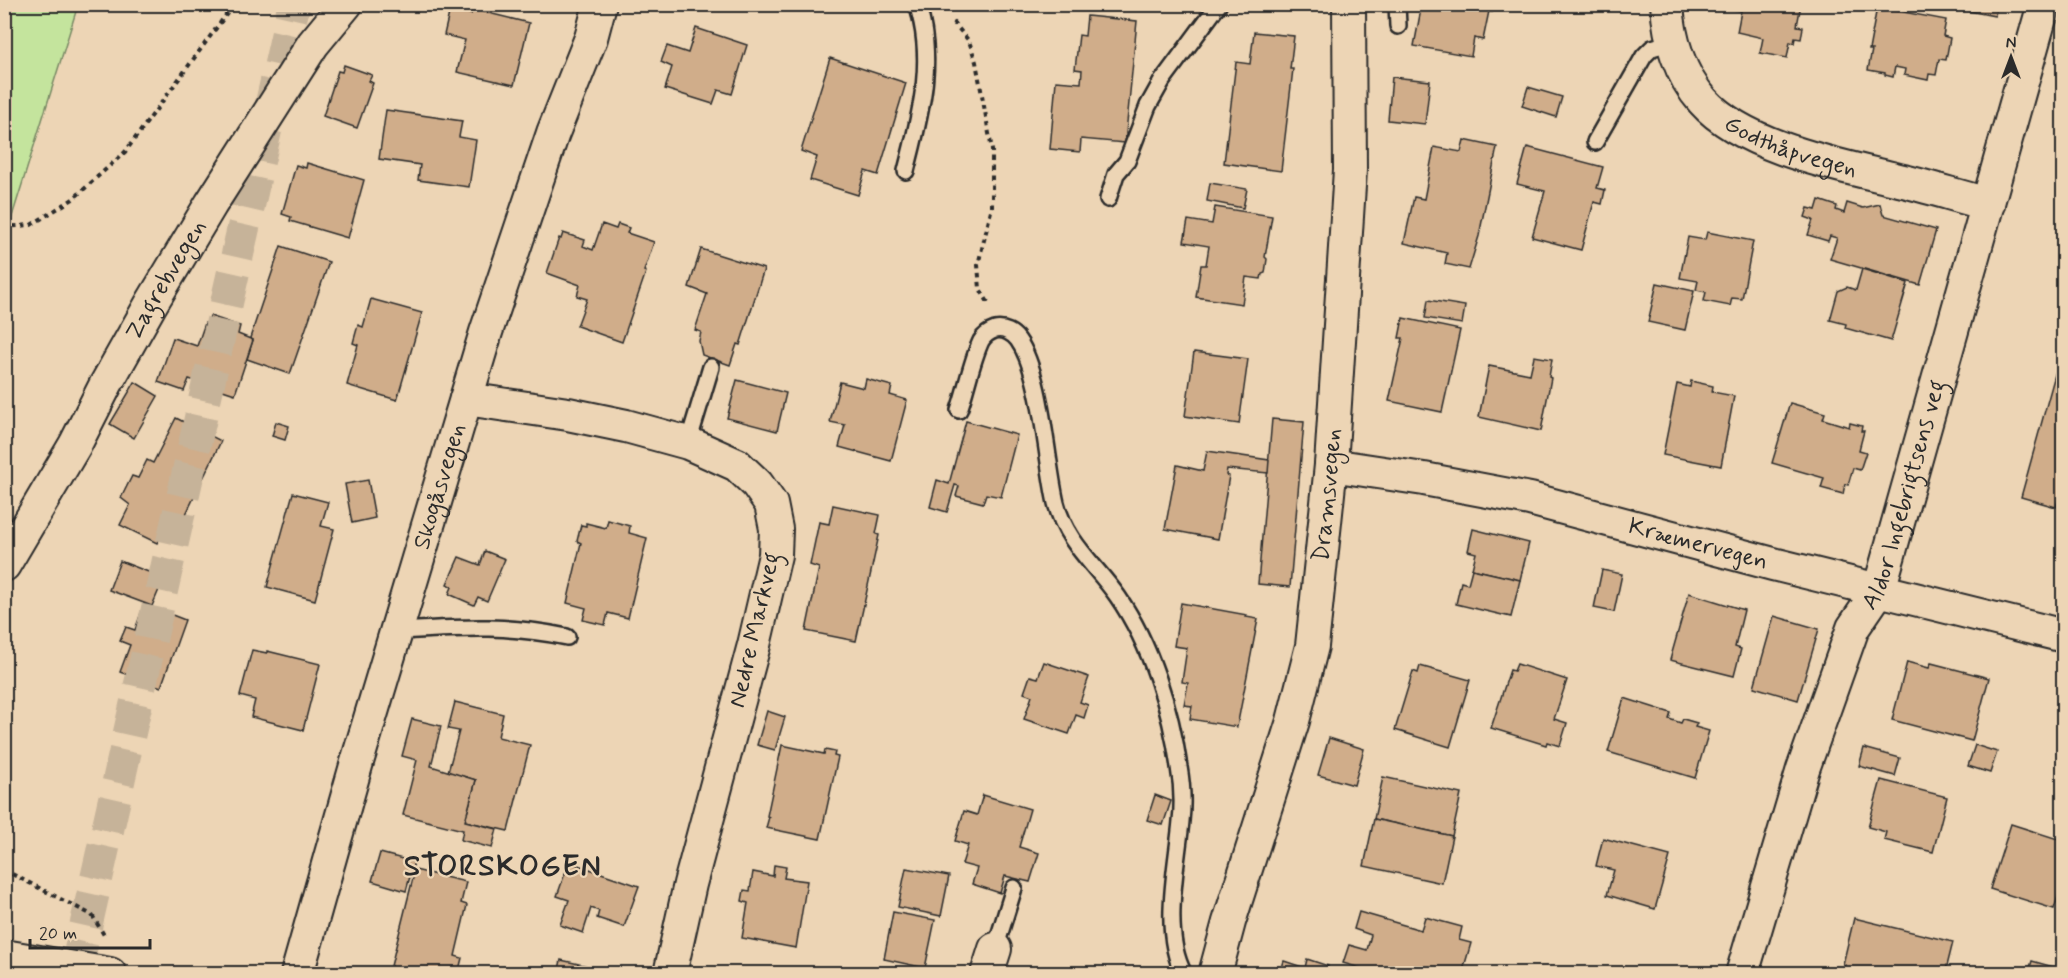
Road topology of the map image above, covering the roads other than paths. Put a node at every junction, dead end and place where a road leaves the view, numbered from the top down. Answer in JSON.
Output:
{"nodes":[{"id":1,"x":346,"y":4,"type":"edge"},
{"id":2,"x":600,"y":4,"type":"edge"},
{"id":3,"x":917,"y":4,"type":"edge"},
{"id":4,"x":1219,"y":4,"type":"edge"},
{"id":5,"x":1349,"y":4,"type":"edge"},
{"id":6,"x":1397,"y":4,"type":"edge"},
{"id":7,"x":1667,"y":4,"type":"edge"},
{"id":8,"x":2044,"y":4,"type":"edge"},
{"id":9,"x":1398,"y":26,"type":"dead end"},
{"id":10,"x":1672,"y":42,"type":"junction"},
{"id":11,"x":1594,"y":142,"type":"dead end"},
{"id":12,"x":906,"y":171,"type":"dead end"},
{"id":13,"x":1108,"y":200,"type":"dead end"},
{"id":14,"x":1988,"y":204,"type":"junction"},
{"id":15,"x":711,"y":367,"type":"dead end"},
{"id":16,"x":466,"y":399,"type":"junction"},
{"id":17,"x":959,"y":410,"type":"dead end"},
{"id":18,"x":688,"y":443,"type":"junction"},
{"id":19,"x":1331,"y":465,"type":"junction"},
{"id":20,"x":4,"y":565,"type":"edge"},
{"id":21,"x":1879,"y":590,"type":"junction"},
{"id":22,"x":397,"y":631,"type":"junction"},
{"id":23,"x":2064,"y":636,"type":"edge"},
{"id":24,"x":567,"y":637,"type":"dead end"},
{"id":25,"x":1014,"y":888,"type":"dead end"},
{"id":26,"x":4,"y":956,"type":"edge"},
{"id":27,"x":109,"y":959,"type":"edge"},
{"id":28,"x":991,"y":961,"type":"edge"},
{"id":29,"x":297,"y":974,"type":"edge"},
{"id":30,"x":670,"y":974,"type":"edge"},
{"id":31,"x":1184,"y":974,"type":"edge"},
{"id":32,"x":1215,"y":974,"type":"edge"},
{"id":33,"x":1742,"y":974,"type":"edge"}],
"edges":[{"from":1,"to":20,"type":"street","name":"Zagrebvegen"},
{"from":2,"to":16,"type":"street","name":"Skogåsvegen"},
{"from":3,"to":12,"type":"lane"},
{"from":4,"to":13,"type":"lane"},
{"from":5,"to":19,"type":"street","name":"Dramsvegen"},
{"from":6,"to":9,"type":"lane"},
{"from":7,"to":10,"type":"street","name":"Godthåpvegen"},
{"from":8,"to":14,"type":"street","name":"Aldor Ingebrigtsens veg"},
{"from":10,"to":11,"type":"lane"},
{"from":10,"to":14,"type":"street","name":"Godthåpvegen"},
{"from":14,"to":21,"type":"street","name":"Aldor Ingebrigtsens veg"},
{"from":15,"to":18,"type":"lane"},
{"from":16,"to":18,"type":"street","name":"Nedre Markveg"},
{"from":16,"to":22,"type":"street","name":"Skogåsvegen"},
{"from":17,"to":31,"type":"lane"},
{"from":18,"to":30,"type":"street","name":"Nedre Markveg"},
{"from":19,"to":21,"type":"street","name":"Kræmervegen"},
{"from":19,"to":32,"type":"street","name":"Dramsvegen"},
{"from":21,"to":23,"type":"street","name":"Kræmervegen"},
{"from":21,"to":33,"type":"street","name":"Aldor Ingebrigtsens veg"},
{"from":22,"to":24,"type":"lane"},
{"from":22,"to":29,"type":"street","name":"Skogåsvegen"},
{"from":25,"to":28,"type":"lane"},
{"from":26,"to":27,"type":"street"}]}
